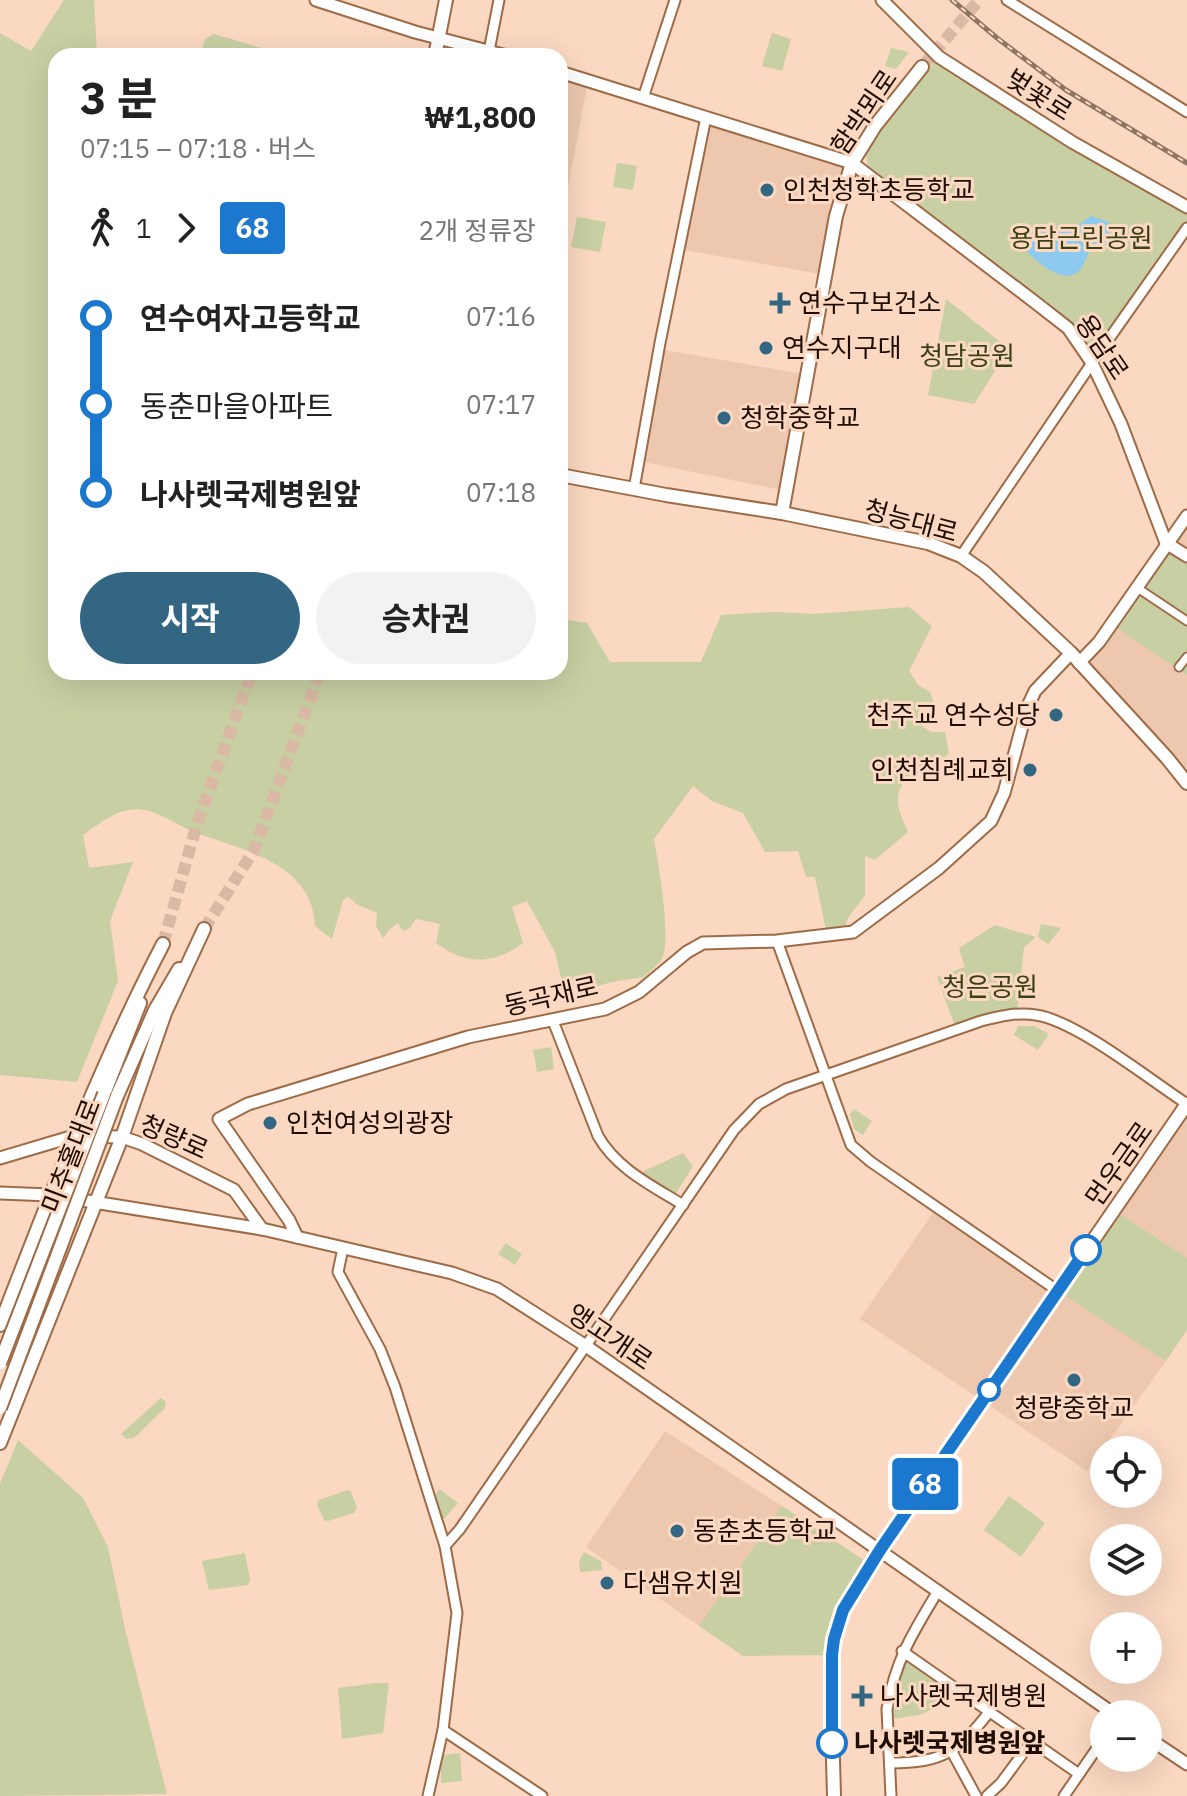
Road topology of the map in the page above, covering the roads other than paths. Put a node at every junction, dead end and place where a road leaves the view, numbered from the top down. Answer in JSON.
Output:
{"nodes":[{"id":1,"x":316,"y":0,"type":"edge"},
{"id":2,"x":446,"y":0,"type":"edge"},
{"id":3,"x":499,"y":0,"type":"edge"},
{"id":4,"x":675,"y":0,"type":"edge"},
{"id":5,"x":882,"y":0,"type":"edge"},
{"id":6,"x":1007,"y":0,"type":"edge"},
{"id":7,"x":439,"y":37,"type":"junction"},
{"id":8,"x":437,"y":48,"type":"edge"},
{"id":9,"x":478,"y":48,"type":"edge"},
{"id":10,"x":490,"y":48,"type":"edge"},
{"id":11,"x":922,"y":67,"type":"tunnel mouth"},
{"id":12,"x":568,"y":75,"type":"edge"},
{"id":13,"x":643,"y":98,"type":"junction"},
{"id":14,"x":1187,"y":112,"type":"edge"},
{"id":15,"x":706,"y":117,"type":"junction"},
{"id":16,"x":852,"y":163,"type":"junction"},
{"id":17,"x":1187,"y":207,"type":"edge"},
{"id":18,"x":1187,"y":228,"type":"edge"},
{"id":19,"x":1092,"y":363,"type":"junction"},
{"id":20,"x":568,"y":475,"type":"edge"},
{"id":21,"x":634,"y":489,"type":"junction"},
{"id":22,"x":782,"y":513,"type":"junction"},
{"id":23,"x":1187,"y":516,"type":"edge"},
{"id":24,"x":1166,"y":543,"type":"junction"},
{"id":25,"x":961,"y":556,"type":"junction"},
{"id":26,"x":1187,"y":556,"type":"edge"},
{"id":27,"x":1136,"y":587,"type":"junction"},
{"id":28,"x":1187,"y":621,"type":"edge"},
{"id":29,"x":1187,"y":657,"type":"edge"},
{"id":30,"x":1075,"y":658,"type":"junction"},
{"id":31,"x":1179,"y":667,"type":"dead end"},
{"id":32,"x":1187,"y":783,"type":"edge"},
{"id":33,"x":777,"y":941,"type":"junction"},
{"id":34,"x":553,"y":1021,"type":"junction"},
{"id":35,"x":825,"y":1075,"type":"junction"},
{"id":36,"x":111,"y":1095,"type":"junction"},
{"id":37,"x":1187,"y":1104,"type":"edge"},
{"id":38,"x":74,"y":1136,"type":"junction"},
{"id":39,"x":122,"y":1137,"type":"junction"},
{"id":40,"x":0,"y":1158,"type":"edge"},
{"id":41,"x":0,"y":1193,"type":"edge"},
{"id":42,"x":50,"y":1195,"type":"junction"},
{"id":43,"x":95,"y":1202,"type":"junction"},
{"id":44,"x":683,"y":1205,"type":"junction"},
{"id":45,"x":262,"y":1229,"type":"junction"},
{"id":46,"x":297,"y":1237,"type":"junction"},
{"id":47,"x":343,"y":1248,"type":"junction"},
{"id":48,"x":1058,"y":1291,"type":"junction"},
{"id":49,"x":0,"y":1325,"type":"edge"},
{"id":50,"x":586,"y":1346,"type":"junction"},
{"id":51,"x":0,"y":1363,"type":"edge"},
{"id":52,"x":0,"y":1408,"type":"edge"},
{"id":53,"x":0,"y":1443,"type":"edge"},
{"id":54,"x":445,"y":1546,"type":"junction"},
{"id":55,"x":880,"y":1550,"type":"junction"},
{"id":56,"x":938,"y":1591,"type":"junction"},
{"id":57,"x":902,"y":1651,"type":"junction"},
{"id":58,"x":1094,"y":1700,"type":"edge"},
{"id":59,"x":990,"y":1711,"type":"junction"},
{"id":60,"x":443,"y":1730,"type":"junction"},
{"id":61,"x":1032,"y":1741,"type":"junction"},
{"id":62,"x":1162,"y":1747,"type":"edge"},
{"id":63,"x":952,"y":1752,"type":"junction"},
{"id":64,"x":1090,"y":1758,"type":"edge"},
{"id":65,"x":890,"y":1763,"type":"junction"},
{"id":66,"x":1187,"y":1764,"type":"edge"},
{"id":67,"x":1079,"y":1774,"type":"junction"},
{"id":68,"x":428,"y":1796,"type":"edge"},
{"id":69,"x":542,"y":1796,"type":"edge"},
{"id":70,"x":834,"y":1796,"type":"edge"},
{"id":71,"x":891,"y":1796,"type":"edge"},
{"id":72,"x":976,"y":1796,"type":"edge"},
{"id":73,"x":987,"y":1796,"type":"edge"},
{"id":74,"x":1064,"y":1796,"type":"edge"}],
"edges":[{"from":1,"to":7,"type":"street"},
{"from":2,"to":7,"type":"main road"},
{"from":3,"to":10,"type":"street"},
{"from":4,"to":13,"type":"street"},
{"from":5,"to":17,"type":"street","name":"벚꽃로"},
{"from":6,"to":14,"type":"street"},
{"from":7,"to":8,"type":"main road"},
{"from":7,"to":9,"type":"street"},
{"from":11,"to":16,"type":"main road","name":"함박뫼로"},
{"from":12,"to":13,"type":"street","name":"용담로"},
{"from":13,"to":15,"type":"street","name":"용담로"},
{"from":15,"to":16,"type":"street","name":"용담로"},
{"from":15,"to":21,"type":"street"},
{"from":16,"to":19,"type":"street","name":"용담로"},
{"from":16,"to":22,"type":"main road","name":"함박뫼로"},
{"from":18,"to":19,"type":"street"},
{"from":19,"to":24,"type":"street","name":"용담로"},
{"from":19,"to":25,"type":"street"},
{"from":20,"to":21,"type":"main road","name":"청능대로"},
{"from":21,"to":22,"type":"main road","name":"청능대로"},
{"from":22,"to":25,"type":"main road","name":"청능대로"},
{"from":23,"to":24,"type":"street","name":"동곡재로"},
{"from":24,"to":26,"type":"street"},
{"from":24,"to":27,"type":"street","name":"동곡재로"},
{"from":25,"to":30,"type":"main road","name":"청능대로"},
{"from":27,"to":28,"type":"street"},
{"from":27,"to":30,"type":"street","name":"동곡재로"},
{"from":29,"to":31,"type":"street"},
{"from":30,"to":32,"type":"main road","name":"청능대로"},
{"from":30,"to":33,"type":"street","name":"동곡재로"},
{"from":33,"to":34,"type":"street","name":"동곡재로"},
{"from":33,"to":35,"type":"street"},
{"from":34,"to":44,"type":"street"},
{"from":34,"to":46,"type":"street","name":"동곡재로"},
{"from":35,"to":37,"type":"street"},
{"from":35,"to":44,"type":"street"},
{"from":35,"to":48,"type":"street"},
{"from":36,"to":38,"type":"main road","name":"미추홀대로"},
{"from":36,"to":39,"type":"main road","name":"미추홀대로"},
{"from":36,"to":51,"type":"main road","name":"미추홀대로","bridge":true},
{"from":36,"to":52,"type":"main road","name":"미추홀대로","bridge":true},
{"from":37,"to":48,"type":"main road","name":"먼우금로"},
{"from":38,"to":39,"type":"street","name":"청량로"},
{"from":38,"to":40,"type":"street","name":"청량로"},
{"from":38,"to":42,"type":"main road"},
{"from":39,"to":43,"type":"main road"},
{"from":39,"to":45,"type":"street","name":"청량로"},
{"from":41,"to":42,"type":"street","name":"앵고개로"},
{"from":42,"to":43,"type":"street","name":"앵고개로"},
{"from":42,"to":49,"type":"main road"},
{"from":43,"to":45,"type":"street","name":"앵고개로"},
{"from":43,"to":53,"type":"main road"},
{"from":44,"to":50,"type":"street"},
{"from":45,"to":46,"type":"street","name":"앵고개로"},
{"from":46,"to":47,"type":"street","name":"앵고개로"},
{"from":47,"to":50,"type":"street","name":"앵고개로"},
{"from":47,"to":54,"type":"street"},
{"from":48,"to":55,"type":"main road","name":"먼우금로"},
{"from":50,"to":54,"type":"street"},
{"from":50,"to":55,"type":"street","name":"앵고개로"},
{"from":54,"to":60,"type":"street"},
{"from":55,"to":56,"type":"street","name":"앵고개로"},
{"from":55,"to":70,"type":"main road","name":"먼우금로"},
{"from":56,"to":57,"type":"street"},
{"from":56,"to":58,"type":"street","name":"앵고개로"},
{"from":57,"to":59,"type":"street"},
{"from":57,"to":65,"type":"street"},
{"from":59,"to":61,"type":"street"},
{"from":59,"to":63,"type":"street"},
{"from":60,"to":68,"type":"street"},
{"from":60,"to":69,"type":"street"},
{"from":61,"to":67,"type":"street"},
{"from":61,"to":73,"type":"street"},
{"from":62,"to":66,"type":"street"},
{"from":63,"to":65,"type":"street"},
{"from":63,"to":72,"type":"street"},
{"from":64,"to":67,"type":"street"},
{"from":65,"to":71,"type":"street"},
{"from":67,"to":74,"type":"street"}]}
